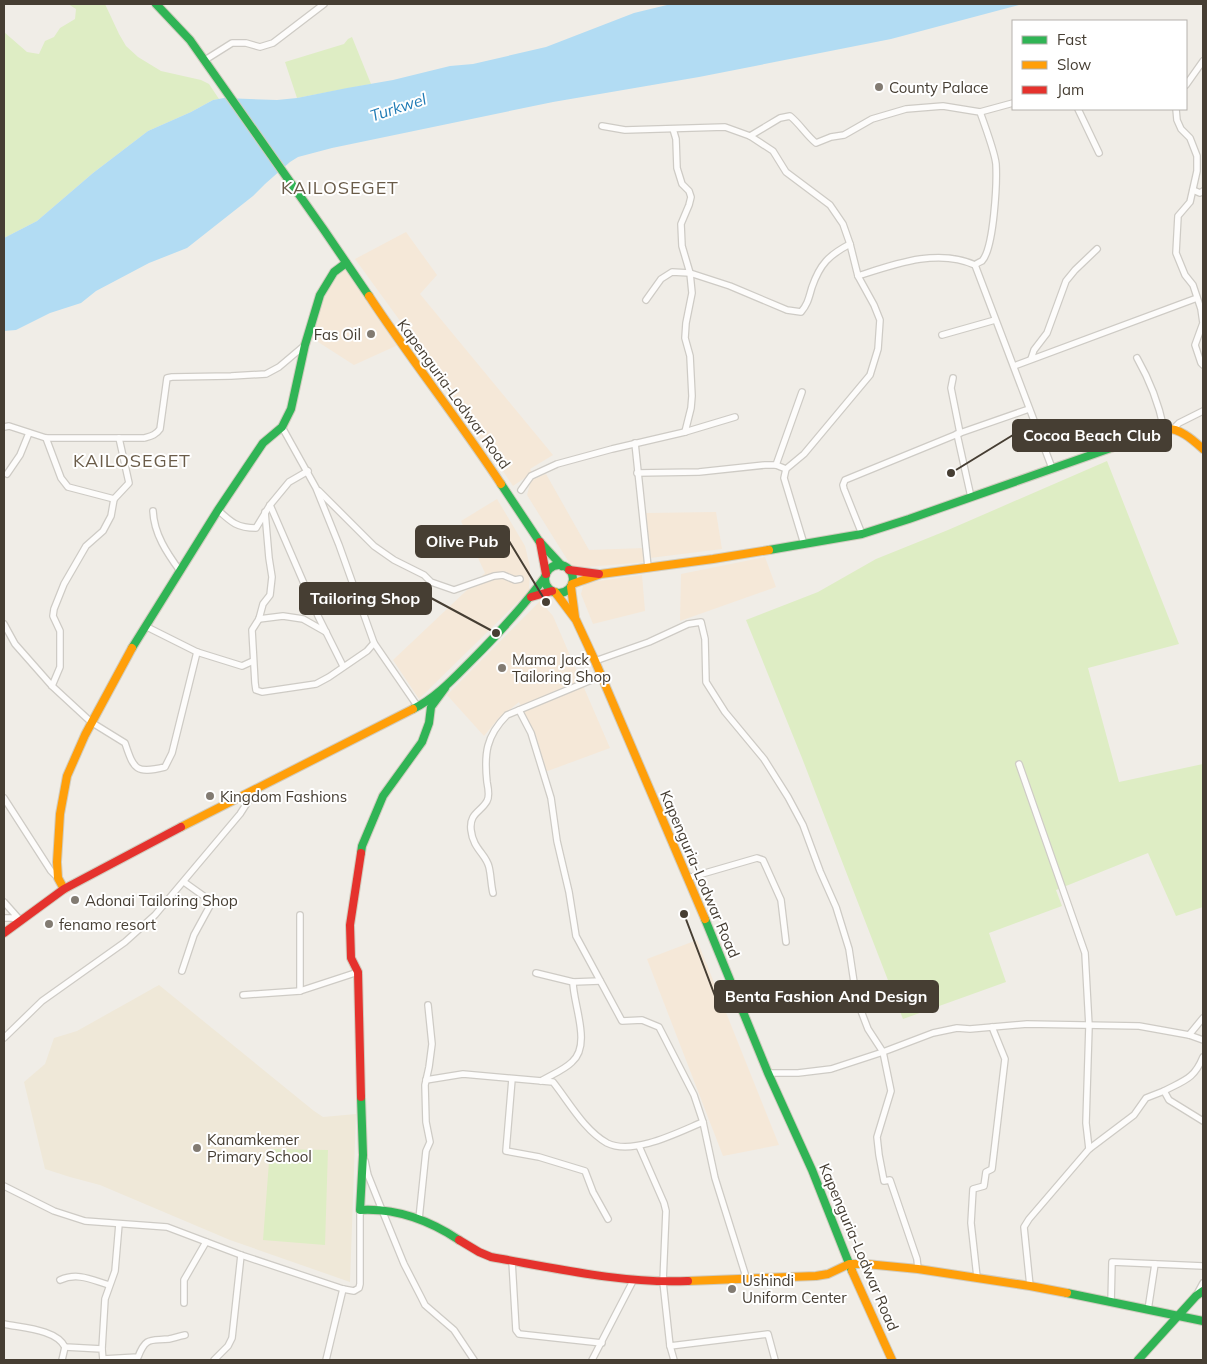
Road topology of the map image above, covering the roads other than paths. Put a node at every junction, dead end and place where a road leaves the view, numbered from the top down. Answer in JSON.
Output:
{"nodes":[{"id":1,"x":156,"y":4,"type":"edge"},
{"id":2,"x":324,"y":4,"type":"edge"},
{"id":3,"x":205,"y":60,"type":"junction"},
{"id":4,"x":1203,"y":61,"type":"edge"},
{"id":5,"x":1187,"y":84,"type":"edge"},
{"id":6,"x":1012,"y":102,"type":"edge"},
{"id":7,"x":1078,"y":110,"type":"edge"},
{"id":8,"x":1176,"y":110,"type":"edge"},
{"id":9,"x":980,"y":112,"type":"junction"},
{"id":10,"x":602,"y":126,"type":"dead end"},
{"id":11,"x":673,"y":128,"type":"junction"},
{"id":12,"x":750,"y":136,"type":"junction"},
{"id":13,"x":1099,"y":153,"type":"dead end"},
{"id":14,"x":1193,"y":190,"type":"junction"},
{"id":15,"x":1203,"y":191,"type":"edge"},
{"id":16,"x":850,"y":244,"type":"junction"},
{"id":17,"x":1097,"y":248,"type":"dead end"},
{"id":18,"x":346,"y":263,"type":"junction"},
{"id":19,"x":975,"y":264,"type":"junction"},
{"id":20,"x":690,"y":273,"type":"junction"},
{"id":21,"x":858,"y":276,"type":"junction"},
{"id":22,"x":1197,"y":298,"type":"junction"},
{"id":23,"x":646,"y":300,"type":"dead end"},
{"id":24,"x":995,"y":320,"type":"junction"},
{"id":25,"x":942,"y":334,"type":"dead end"},
{"id":26,"x":305,"y":345,"type":"junction"},
{"id":27,"x":1031,"y":358,"type":"junction"},
{"id":28,"x":1137,"y":358,"type":"dead end"},
{"id":29,"x":1203,"y":365,"type":"edge"},
{"id":30,"x":1014,"y":366,"type":"junction"},
{"id":31,"x":953,"y":378,"type":"dead end"},
{"id":32,"x":802,"y":392,"type":"dead end"},
{"id":33,"x":1029,"y":409,"type":"junction"},
{"id":34,"x":1203,"y":411,"type":"edge"},
{"id":35,"x":735,"y":417,"type":"dead end"},
{"id":36,"x":4,"y":427,"type":"edge"},
{"id":37,"x":282,"y":427,"type":"junction"},
{"id":38,"x":1164,"y":429,"type":"junction"},
{"id":39,"x":1172,"y":430,"type":"junction"},
{"id":40,"x":685,"y":432,"type":"junction"},
{"id":41,"x":29,"y":433,"type":"junction"},
{"id":42,"x":959,"y":434,"type":"junction"},
{"id":43,"x":46,"y":438,"type":"junction"},
{"id":44,"x":119,"y":438,"type":"junction"},
{"id":45,"x":635,"y":443,"type":"junction"},
{"id":46,"x":1203,"y":449,"type":"edge"},
{"id":47,"x":776,"y":465,"type":"junction"},
{"id":48,"x":1052,"y":468,"type":"junction"},
{"id":49,"x":786,"y":470,"type":"junction"},
{"id":50,"x":308,"y":471,"type":"junction"},
{"id":51,"x":637,"y":473,"type":"junction"},
{"id":52,"x":7,"y":474,"type":"dead end"},
{"id":53,"x":316,"y":488,"type":"junction"},
{"id":54,"x":521,"y":490,"type":"dead end"},
{"id":55,"x":971,"y":497,"type":"junction"},
{"id":56,"x":114,"y":498,"type":"junction"},
{"id":57,"x":270,"y":505,"type":"junction"},
{"id":58,"x":218,"y":510,"type":"junction"},
{"id":59,"x":153,"y":511,"type":"dead end"},
{"id":60,"x":265,"y":512,"type":"junction"},
{"id":61,"x":862,"y":534,"type":"junction"},
{"id":62,"x":539,"y":542,"type":"junction"},
{"id":63,"x":804,"y":544,"type":"junction"},
{"id":64,"x":648,"y":567,"type":"junction"},
{"id":65,"x":565,"y":568,"type":"junction"},
{"id":66,"x":180,"y":571,"type":"junction"},
{"id":67,"x":601,"y":574,"type":"junction"},
{"id":68,"x":545,"y":576,"type":"junction"},
{"id":69,"x":520,"y":580,"type":"dead end"},
{"id":70,"x":571,"y":586,"type":"junction"},
{"id":71,"x":554,"y":592,"type":"junction"},
{"id":72,"x":531,"y":597,"type":"junction"},
{"id":73,"x":259,"y":619,"type":"junction"},
{"id":74,"x":576,"y":620,"type":"junction"},
{"id":75,"x":4,"y":624,"type":"edge"},
{"id":76,"x":145,"y":626,"type":"junction"},
{"id":77,"x":326,"y":632,"type":"junction"},
{"id":78,"x":374,"y":643,"type":"junction"},
{"id":79,"x":197,"y":652,"type":"junction"},
{"id":80,"x":253,"y":660,"type":"junction"},
{"id":81,"x":595,"y":661,"type":"junction"},
{"id":82,"x":343,"y":666,"type":"junction"},
{"id":83,"x":601,"y":676,"type":"junction"},
{"id":84,"x":52,"y":686,"type":"junction"},
{"id":85,"x":445,"y":688,"type":"junction"},
{"id":86,"x":418,"y":707,"type":"junction"},
{"id":87,"x":519,"y":710,"type":"junction"},
{"id":88,"x":91,"y":722,"type":"junction"},
{"id":89,"x":1019,"y":764,"type":"dead end"},
{"id":90,"x":256,"y":789,"type":"junction"},
{"id":91,"x":4,"y":798,"type":"edge"},
{"id":92,"x":58,"y":878,"type":"junction"},
{"id":93,"x":688,"y":878,"type":"junction"},
{"id":94,"x":184,"y":882,"type":"junction"},
{"id":95,"x":64,"y":889,"type":"junction"},
{"id":96,"x":493,"y":893,"type":"dead end"},
{"id":97,"x":4,"y":902,"type":"edge"},
{"id":98,"x":300,"y":915,"type":"dead end"},
{"id":99,"x":4,"y":918,"type":"edge"},
{"id":100,"x":20,"y":920,"type":"junction"},
{"id":101,"x":4,"y":932,"type":"edge"},
{"id":102,"x":786,"y":942,"type":"dead end"},
{"id":103,"x":182,"y":971,"type":"dead end"},
{"id":104,"x":358,"y":972,"type":"junction"},
{"id":105,"x":536,"y":973,"type":"dead end"},
{"id":106,"x":600,"y":981,"type":"junction"},
{"id":107,"x":574,"y":982,"type":"junction"},
{"id":108,"x":300,"y":991,"type":"junction"},
{"id":109,"x":243,"y":995,"type":"dead end"},
{"id":110,"x":428,"y":1005,"type":"dead end"},
{"id":111,"x":1203,"y":1018,"type":"edge"},
{"id":112,"x":1088,"y":1026,"type":"junction"},
{"id":113,"x":992,"y":1027,"type":"junction"},
{"id":114,"x":1189,"y":1035,"type":"junction"},
{"id":115,"x":4,"y":1038,"type":"edge"},
{"id":116,"x":1203,"y":1040,"type":"edge"},
{"id":117,"x":883,"y":1052,"type":"junction"},
{"id":118,"x":1203,"y":1057,"type":"edge"},
{"id":119,"x":768,"y":1072,"type":"junction"},
{"id":120,"x":512,"y":1079,"type":"junction"},
{"id":121,"x":426,"y":1080,"type":"junction"},
{"id":122,"x":541,"y":1081,"type":"junction"},
{"id":123,"x":1164,"y":1091,"type":"junction"},
{"id":124,"x":1203,"y":1121,"type":"edge"},
{"id":125,"x":703,"y":1122,"type":"junction"},
{"id":126,"x":638,"y":1146,"type":"junction"},
{"id":127,"x":1088,"y":1149,"type":"junction"},
{"id":128,"x":363,"y":1156,"type":"junction"},
{"id":129,"x":4,"y":1186,"type":"edge"},
{"id":130,"x":360,"y":1210,"type":"junction"},
{"id":131,"x":382,"y":1210,"type":"junction"},
{"id":132,"x":418,"y":1219,"type":"junction"},
{"id":133,"x":608,"y":1219,"type":"dead end"},
{"id":134,"x":119,"y":1224,"type":"junction"},
{"id":135,"x":206,"y":1242,"type":"junction"},
{"id":136,"x":242,"y":1256,"type":"junction"},
{"id":137,"x":512,"y":1261,"type":"junction"},
{"id":138,"x":850,"y":1264,"type":"junction"},
{"id":139,"x":1155,"y":1264,"type":"junction"},
{"id":140,"x":1203,"y":1266,"type":"edge"},
{"id":141,"x":918,"y":1269,"type":"junction"},
{"id":142,"x":977,"y":1277,"type":"junction"},
{"id":143,"x":634,"y":1279,"type":"junction"},
{"id":144,"x":60,"y":1280,"type":"dead end"},
{"id":145,"x":747,"y":1280,"type":"junction"},
{"id":146,"x":663,"y":1282,"type":"junction"},
{"id":147,"x":1203,"y":1283,"type":"edge"},
{"id":148,"x":109,"y":1285,"type":"junction"},
{"id":149,"x":1030,"y":1286,"type":"junction"},
{"id":150,"x":343,"y":1289,"type":"junction"},
{"id":151,"x":1203,"y":1291,"type":"edge"},
{"id":152,"x":1196,"y":1296,"type":"junction"},
{"id":153,"x":1111,"y":1303,"type":"junction"},
{"id":154,"x":184,"y":1304,"type":"dead end"},
{"id":155,"x":1148,"y":1310,"type":"junction"},
{"id":156,"x":1179,"y":1316,"type":"junction"},
{"id":157,"x":1203,"y":1321,"type":"edge"},
{"id":158,"x":4,"y":1324,"type":"edge"},
{"id":159,"x":184,"y":1335,"type":"dead end"},
{"id":160,"x":602,"y":1343,"type":"junction"},
{"id":161,"x":670,"y":1346,"type":"junction"},
{"id":162,"x":64,"y":1347,"type":"junction"},
{"id":163,"x":102,"y":1350,"type":"junction"},
{"id":164,"x":62,"y":1360,"type":"edge"},
{"id":165,"x":103,"y":1360,"type":"edge"},
{"id":166,"x":214,"y":1360,"type":"edge"},
{"id":167,"x":326,"y":1360,"type":"edge"},
{"id":168,"x":474,"y":1360,"type":"edge"},
{"id":169,"x":592,"y":1360,"type":"edge"},
{"id":170,"x":674,"y":1360,"type":"edge"},
{"id":171,"x":775,"y":1360,"type":"edge"},
{"id":172,"x":892,"y":1360,"type":"edge"},
{"id":173,"x":1138,"y":1360,"type":"edge"}],
"edges":[{"from":1,"to":3,"type":"main road","name":"Kapenguria-Lodwar Road"},
{"from":2,"to":3,"type":"street"},
{"from":3,"to":18,"type":"main road","name":"Kapenguria-Lodwar Road"},
{"from":4,"to":5,"type":"street"},
{"from":6,"to":9,"type":"street"},
{"from":7,"to":13,"type":"street"},
{"from":8,"to":14,"type":"street"},
{"from":9,"to":12,"type":"street"},
{"from":9,"to":19,"type":"street"},
{"from":10,"to":11,"type":"street"},
{"from":11,"to":12,"type":"street"},
{"from":11,"to":20,"type":"street"},
{"from":12,"to":16,"type":"street"},
{"from":14,"to":15,"type":"street"},
{"from":14,"to":22,"type":"street"},
{"from":16,"to":20,"type":"street"},
{"from":16,"to":21,"type":"street"},
{"from":17,"to":27,"type":"street"},
{"from":18,"to":26,"type":"main road"},
{"from":18,"to":62,"type":"main road","name":"Kapenguria-Lodwar Road"},
{"from":19,"to":21,"type":"street"},
{"from":19,"to":24,"type":"street"},
{"from":20,"to":23,"type":"street"},
{"from":20,"to":40,"type":"street"},
{"from":21,"to":49,"type":"street"},
{"from":22,"to":27,"type":"street"},
{"from":22,"to":29,"type":"street"},
{"from":24,"to":25,"type":"street"},
{"from":24,"to":30,"type":"street"},
{"from":26,"to":37,"type":"main road"},
{"from":26,"to":44,"type":"street"},
{"from":27,"to":30,"type":"street"},
{"from":28,"to":38,"type":"street"},
{"from":30,"to":33,"type":"street"},
{"from":31,"to":42,"type":"street"},
{"from":32,"to":47,"type":"street"},
{"from":33,"to":42,"type":"street"},
{"from":33,"to":48,"type":"street"},
{"from":34,"to":39,"type":"street"},
{"from":35,"to":40,"type":"street"},
{"from":36,"to":41,"type":"street"},
{"from":37,"to":50,"type":"street"},
{"from":37,"to":58,"type":"main road"},
{"from":38,"to":39,"type":"main road"},
{"from":38,"to":48,"type":"main road"},
{"from":39,"to":46,"type":"main road"},
{"from":40,"to":45,"type":"street"},
{"from":41,"to":43,"type":"street"},
{"from":41,"to":52,"type":"street"},
{"from":42,"to":55,"type":"street"},
{"from":42,"to":61,"type":"street"},
{"from":43,"to":44,"type":"street"},
{"from":43,"to":56,"type":"street"},
{"from":44,"to":56,"type":"street"},
{"from":45,"to":51,"type":"street"},
{"from":45,"to":54,"type":"street"},
{"from":47,"to":49,"type":"street"},
{"from":47,"to":51,"type":"street"},
{"from":48,"to":55,"type":"main road"},
{"from":49,"to":63,"type":"street"},
{"from":50,"to":53,"type":"street"},
{"from":50,"to":57,"type":"street"},
{"from":51,"to":64,"type":"street"},
{"from":53,"to":69,"type":"street"},
{"from":53,"to":78,"type":"street"},
{"from":55,"to":61,"type":"main road"},
{"from":56,"to":84,"type":"street"},
{"from":57,"to":60,"type":"street"},
{"from":57,"to":77,"type":"street"},
{"from":58,"to":60,"type":"street"},
{"from":58,"to":66,"type":"main road"},
{"from":59,"to":66,"type":"street"},
{"from":60,"to":73,"type":"street"},
{"from":61,"to":63,"type":"main road"},
{"from":62,"to":65,"type":"main road","name":"Kapenguria-Lodwar Road"},
{"from":62,"to":68,"type":"main road","name":"Kapenguria-Lodwar Road"},
{"from":63,"to":64,"type":"main road"},
{"from":64,"to":67,"type":"main road"},
{"from":65,"to":67,"type":"main road"},
{"from":65,"to":68,"type":"main road"},
{"from":65,"to":70,"type":"main road"},
{"from":66,"to":76,"type":"main road"},
{"from":67,"to":70,"type":"main road"},
{"from":68,"to":71,"type":"main road"},
{"from":68,"to":72,"type":"main road"},
{"from":70,"to":71,"type":"main road"},
{"from":70,"to":74,"type":"main road","name":"Kapenguria-Lodwar Road"},
{"from":71,"to":72,"type":"main road"},
{"from":71,"to":74,"type":"main road","name":"Kapenguria-Lodwar Road"},
{"from":72,"to":85,"type":"main road"},
{"from":73,"to":77,"type":"street"},
{"from":73,"to":80,"type":"street"},
{"from":74,"to":81,"type":"main road","name":"Kapenguria-Lodwar Road"},
{"from":75,"to":84,"type":"street"},
{"from":76,"to":79,"type":"street"},
{"from":76,"to":88,"type":"main road"},
{"from":77,"to":82,"type":"street"},
{"from":78,"to":82,"type":"street"},
{"from":78,"to":86,"type":"street"},
{"from":79,"to":80,"type":"street"},
{"from":79,"to":88,"type":"street"},
{"from":80,"to":82,"type":"street"},
{"from":81,"to":83,"type":"main road","name":"Kapenguria-Lodwar Road"},
{"from":81,"to":117,"type":"street"},
{"from":83,"to":87,"type":"street"},
{"from":83,"to":93,"type":"main road","name":"Kapenguria-Lodwar Road"},
{"from":84,"to":88,"type":"street"},
{"from":85,"to":86,"type":"main road"},
{"from":85,"to":104,"type":"main road"},
{"from":86,"to":90,"type":"main road"},
{"from":87,"to":96,"type":"street"},
{"from":87,"to":106,"type":"street"},
{"from":88,"to":92,"type":"main road"},
{"from":89,"to":112,"type":"street"},
{"from":90,"to":94,"type":"street"},
{"from":90,"to":95,"type":"main road"},
{"from":91,"to":92,"type":"street"},
{"from":92,"to":95,"type":"main road"},
{"from":93,"to":102,"type":"street"},
{"from":93,"to":119,"type":"main road","name":"Kapenguria-Lodwar Road"},
{"from":94,"to":103,"type":"street"},
{"from":94,"to":115,"type":"street"},
{"from":95,"to":100,"type":"main road"},
{"from":97,"to":100,"type":"street"},
{"from":98,"to":108,"type":"street"},
{"from":99,"to":100,"type":"street"},
{"from":100,"to":101,"type":"main road"},
{"from":104,"to":108,"type":"street"},
{"from":104,"to":128,"type":"main road"},
{"from":105,"to":107,"type":"street"},
{"from":106,"to":107,"type":"street"},
{"from":106,"to":125,"type":"street"},
{"from":107,"to":122,"type":"street"},
{"from":108,"to":109,"type":"street"},
{"from":110,"to":121,"type":"street"},
{"from":111,"to":114,"type":"street"},
{"from":112,"to":113,"type":"street"},
{"from":112,"to":114,"type":"street"},
{"from":112,"to":127,"type":"street"},
{"from":113,"to":117,"type":"street"},
{"from":113,"to":142,"type":"street"},
{"from":114,"to":116,"type":"street"},
{"from":117,"to":119,"type":"street"},
{"from":117,"to":141,"type":"street"},
{"from":118,"to":123,"type":"street"},
{"from":119,"to":138,"type":"main road","name":"Kapenguria-Lodwar Road"},
{"from":120,"to":121,"type":"street"},
{"from":120,"to":122,"type":"street"},
{"from":120,"to":133,"type":"street"},
{"from":121,"to":132,"type":"street"},
{"from":122,"to":126,"type":"street"},
{"from":123,"to":124,"type":"street"},
{"from":123,"to":127,"type":"street"},
{"from":125,"to":126,"type":"street"},
{"from":125,"to":145,"type":"street"},
{"from":126,"to":146,"type":"street"},
{"from":127,"to":149,"type":"street"},
{"from":128,"to":130,"type":"main road"},
{"from":128,"to":131,"type":"street"},
{"from":129,"to":134,"type":"street"},
{"from":130,"to":131,"type":"main road"},
{"from":130,"to":150,"type":"street"},
{"from":131,"to":132,"type":"main road"},
{"from":131,"to":168,"type":"street"},
{"from":132,"to":137,"type":"main road"},
{"from":134,"to":135,"type":"street"},
{"from":134,"to":148,"type":"street"},
{"from":135,"to":136,"type":"street"},
{"from":135,"to":154,"type":"street"},
{"from":136,"to":150,"type":"street"},
{"from":136,"to":166,"type":"street"},
{"from":137,"to":143,"type":"main road"},
{"from":137,"to":160,"type":"street"},
{"from":138,"to":141,"type":"main road"},
{"from":138,"to":145,"type":"main road"},
{"from":138,"to":172,"type":"main road","name":"Kapenguria-Lodwar Road"},
{"from":139,"to":140,"type":"street"},
{"from":139,"to":153,"type":"street"},
{"from":139,"to":155,"type":"street"},
{"from":141,"to":142,"type":"main road"},
{"from":142,"to":149,"type":"main road"},
{"from":143,"to":146,"type":"main road"},
{"from":143,"to":160,"type":"street"},
{"from":144,"to":148,"type":"street"},
{"from":145,"to":146,"type":"main road"},
{"from":146,"to":161,"type":"street"},
{"from":147,"to":152,"type":"street"},
{"from":148,"to":163,"type":"street"},
{"from":149,"to":153,"type":"main road"},
{"from":150,"to":167,"type":"street"},
{"from":151,"to":152,"type":"main road"},
{"from":152,"to":156,"type":"main road"},
{"from":153,"to":155,"type":"main road"},
{"from":155,"to":156,"type":"main road"},
{"from":156,"to":157,"type":"main road"},
{"from":156,"to":173,"type":"main road"},
{"from":158,"to":162,"type":"street"},
{"from":159,"to":165,"type":"street"},
{"from":160,"to":169,"type":"street"},
{"from":161,"to":170,"type":"street"},
{"from":161,"to":171,"type":"street"},
{"from":162,"to":163,"type":"street"},
{"from":162,"to":164,"type":"street"},
{"from":163,"to":165,"type":"street"}]}
